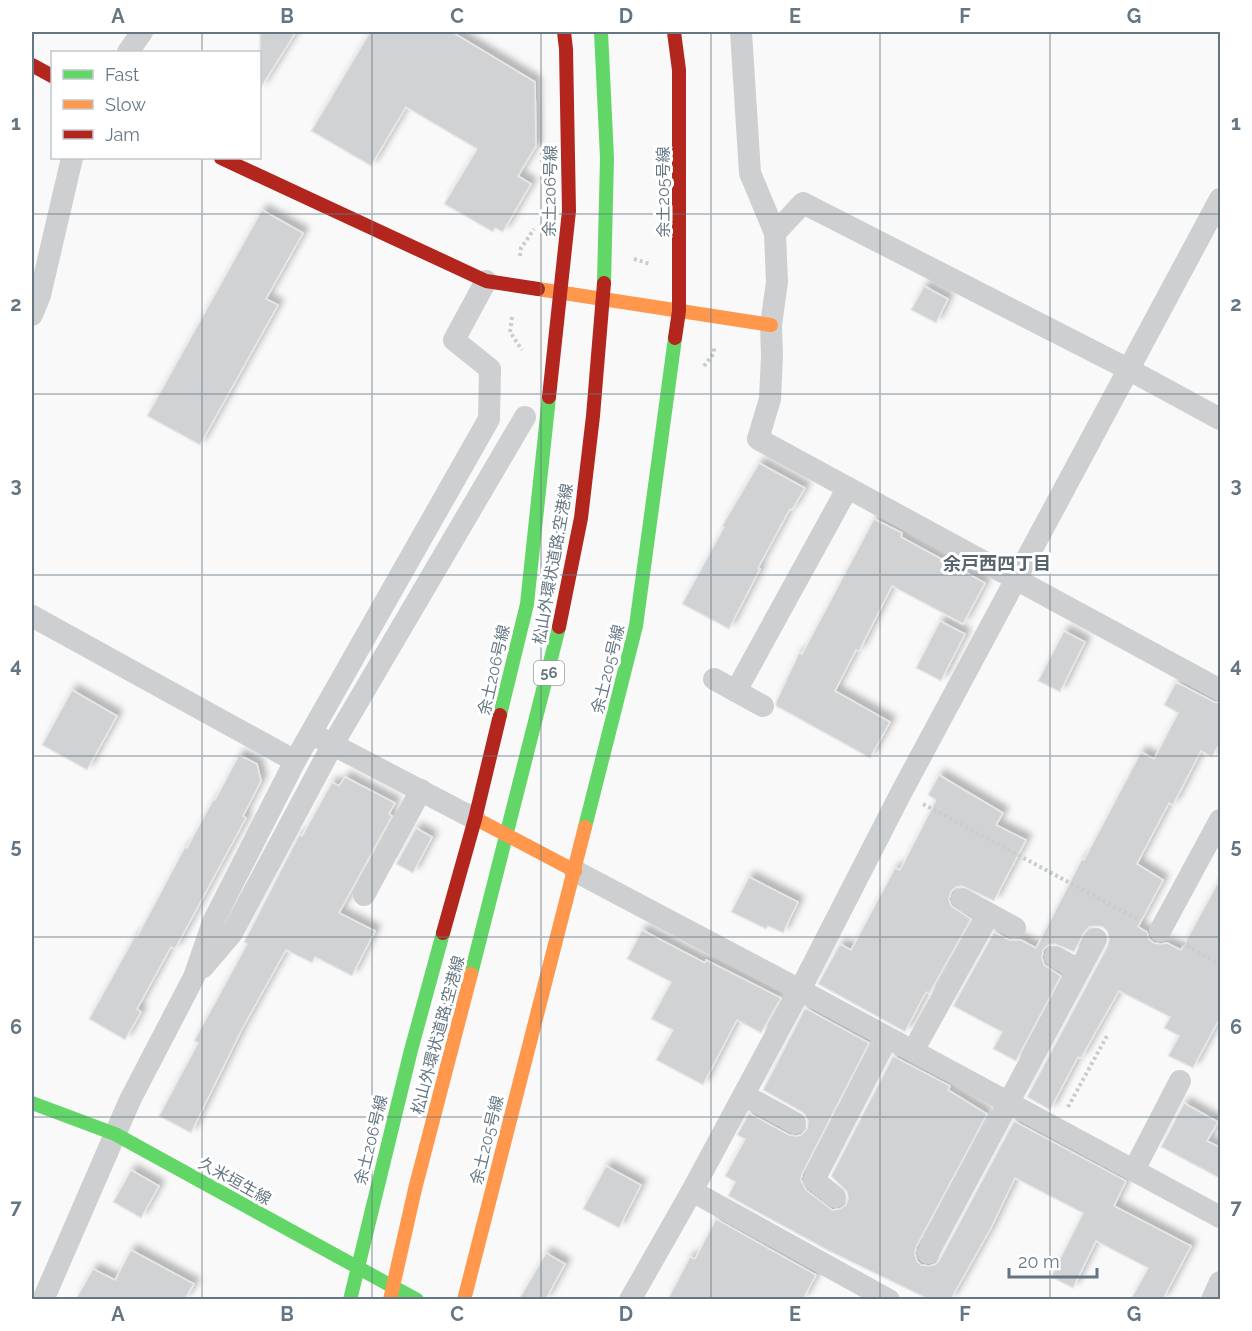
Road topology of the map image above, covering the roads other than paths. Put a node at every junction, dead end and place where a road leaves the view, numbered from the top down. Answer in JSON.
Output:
{"nodes":[{"id":1,"x":142,"y":32,"type":"edge"},
{"id":2,"x":564,"y":32,"type":"edge"},
{"id":3,"x":601,"y":32,"type":"edge"},
{"id":4,"x":674,"y":32,"type":"edge"},
{"id":5,"x":741,"y":32,"type":"edge"},
{"id":6,"x":129,"y":51,"type":"edge"},
{"id":7,"x":32,"y":65,"type":"edge"},
{"id":8,"x":51,"y":75,"type":"edge"},
{"id":9,"x":72,"y":159,"type":"edge"},
{"id":10,"x":223,"y":159,"type":"edge"},
{"id":11,"x":1221,"y":199,"type":"edge"},
{"id":12,"x":775,"y":233,"type":"junction"},
{"id":13,"x":486,"y":281,"type":"junction"},
{"id":14,"x":561,"y":293,"type":"junction"},
{"id":15,"x":679,"y":311,"type":"junction"},
{"id":16,"x":32,"y":315,"type":"edge"},
{"id":17,"x":771,"y":325,"type":"junction"},
{"id":18,"x":1128,"y":369,"type":"junction"},
{"id":19,"x":525,"y":417,"type":"dead end"},
{"id":20,"x":1221,"y":419,"type":"edge"},
{"id":21,"x":847,"y":489,"type":"junction"},
{"id":22,"x":1017,"y":580,"type":"junction"},
{"id":23,"x":32,"y":616,"type":"edge"},
{"id":24,"x":714,"y":679,"type":"dead end"},
{"id":25,"x":1221,"y":690,"type":"edge"},
{"id":26,"x":736,"y":691,"type":"junction"},
{"id":27,"x":763,"y":706,"type":"dead end"},
{"id":28,"x":311,"y":733,"type":"junction"},
{"id":29,"x":333,"y":744,"type":"junction"},
{"id":30,"x":295,"y":761,"type":"junction"},
{"id":31,"x":421,"y":790,"type":"junction"},
{"id":32,"x":476,"y":819,"type":"junction"},
{"id":33,"x":1221,"y":820,"type":"edge"},
{"id":34,"x":575,"y":871,"type":"junction"},
{"id":35,"x":364,"y":895,"type":"dead end"},
{"id":36,"x":962,"y":899,"type":"dead end"},
{"id":37,"x":989,"y":914,"type":"junction"},
{"id":38,"x":1015,"y":928,"type":"dead end"},
{"id":39,"x":1160,"y":931,"type":"road end"},
{"id":40,"x":1096,"y":939,"type":"dead end"},
{"id":41,"x":1055,"y":957,"type":"dead end"},
{"id":42,"x":1079,"y":970,"type":"junction"},
{"id":43,"x":194,"y":977,"type":"junction"},
{"id":44,"x":800,"y":990,"type":"junction"},
{"id":45,"x":887,"y":1038,"type":"junction"},
{"id":46,"x":913,"y":1051,"type":"junction"},
{"id":47,"x":1180,"y":1081,"type":"dead end"},
{"id":48,"x":744,"y":1095,"type":"junction"},
{"id":49,"x":32,"y":1103,"type":"edge"},
{"id":50,"x":1007,"y":1103,"type":"junction"},
{"id":51,"x":795,"y":1123,"type":"dead end"},
{"id":52,"x":115,"y":1134,"type":"junction"},
{"id":53,"x":1134,"y":1170,"type":"junction"},
{"id":54,"x":692,"y":1191,"type":"junction"},
{"id":55,"x":835,"y":1197,"type":"dead end"},
{"id":56,"x":1221,"y":1217,"type":"edge"},
{"id":57,"x":928,"y":1253,"type":"dead end"},
{"id":58,"x":356,"y":1267,"type":"junction"},
{"id":59,"x":1221,"y":1282,"type":"edge"},
{"id":60,"x":862,"y":1293,"type":"edge"},
{"id":61,"x":44,"y":1299,"type":"edge"},
{"id":62,"x":350,"y":1299,"type":"edge"},
{"id":63,"x":390,"y":1299,"type":"edge"},
{"id":64,"x":417,"y":1299,"type":"edge"},
{"id":65,"x":464,"y":1299,"type":"edge"},
{"id":66,"x":630,"y":1299,"type":"edge"},
{"id":67,"x":889,"y":1299,"type":"edge"},
{"id":68,"x":1212,"y":1299,"type":"edge"}],
"edges":[{"from":1,"to":6,"type":"street"},
{"from":2,"to":14,"type":"main road","name":"余土206号線"},
{"from":3,"to":63,"type":"main road","name":"松山外環状道路;空港線","number":"56"},
{"from":4,"to":15,"type":"main road","name":"余土205号線"},
{"from":5,"to":12,"type":"street"},
{"from":7,"to":8,"type":"main road"},
{"from":9,"to":16,"type":"street"},
{"from":10,"to":13,"type":"main road"},
{"from":11,"to":18,"type":"street"},
{"from":12,"to":17,"type":"street"},
{"from":12,"to":18,"type":"street"},
{"from":13,"to":14,"type":"main road"},
{"from":13,"to":28,"type":"street"},
{"from":14,"to":15,"type":"main road"},
{"from":14,"to":32,"type":"main road","name":"余土206号線"},
{"from":15,"to":17,"type":"main road"},
{"from":15,"to":34,"type":"main road","name":"余土205号線"},
{"from":17,"to":21,"type":"street"},
{"from":18,"to":20,"type":"street"},
{"from":18,"to":22,"type":"street"},
{"from":19,"to":29,"type":"street"},
{"from":21,"to":22,"type":"street"},
{"from":21,"to":26,"type":"street"},
{"from":22,"to":25,"type":"street"},
{"from":22,"to":44,"type":"street"},
{"from":23,"to":30,"type":"street"},
{"from":24,"to":26,"type":"street"},
{"from":26,"to":27,"type":"street"},
{"from":28,"to":29,"type":"street"},
{"from":28,"to":30,"type":"street"},
{"from":29,"to":31,"type":"street"},
{"from":29,"to":43,"type":"street"},
{"from":30,"to":43,"type":"street"},
{"from":31,"to":32,"type":"street"},
{"from":31,"to":35,"type":"street"},
{"from":32,"to":34,"type":"main road"},
{"from":32,"to":58,"type":"main road","name":"余土206号線"},
{"from":33,"to":39,"type":"street"},
{"from":34,"to":44,"type":"street"},
{"from":34,"to":65,"type":"main road","name":"余土205号線"},
{"from":36,"to":37,"type":"street"},
{"from":37,"to":38,"type":"street"},
{"from":37,"to":46,"type":"street"},
{"from":40,"to":42,"type":"street"},
{"from":41,"to":42,"type":"street"},
{"from":42,"to":50,"type":"street"},
{"from":43,"to":52,"type":"street"},
{"from":44,"to":45,"type":"street"},
{"from":44,"to":48,"type":"street"},
{"from":45,"to":46,"type":"street"},
{"from":45,"to":55,"type":"street"},
{"from":46,"to":50,"type":"street"},
{"from":47,"to":53,"type":"street"},
{"from":48,"to":51,"type":"street"},
{"from":48,"to":54,"type":"street"},
{"from":49,"to":52,"type":"main road","name":"久米垣生線"},
{"from":50,"to":53,"type":"street"},
{"from":50,"to":57,"type":"street"},
{"from":52,"to":58,"type":"main road","name":"久米垣生線"},
{"from":52,"to":61,"type":"street"},
{"from":53,"to":56,"type":"street"},
{"from":54,"to":60,"type":"street"},
{"from":54,"to":66,"type":"street"},
{"from":58,"to":62,"type":"main road","name":"余土206号線"},
{"from":58,"to":64,"type":"main road","name":"久米垣生線"},
{"from":59,"to":68,"type":"street"},
{"from":60,"to":67,"type":"street"}]}
